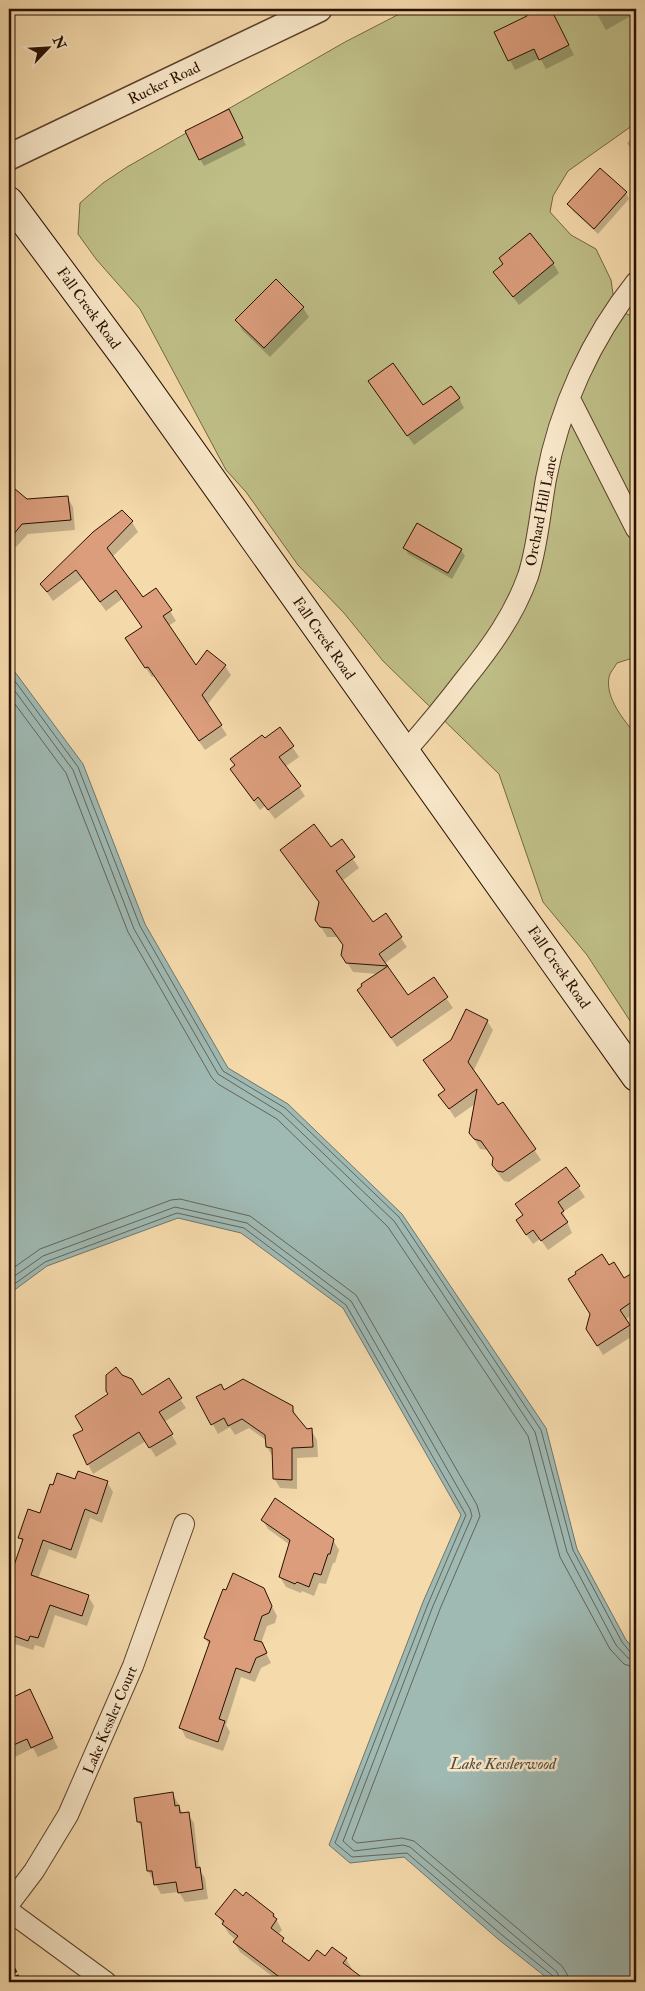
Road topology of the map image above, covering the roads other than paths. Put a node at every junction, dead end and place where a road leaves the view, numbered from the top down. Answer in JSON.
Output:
{"nodes":[{"id":1,"x":318,"y":9,"type":"edge"},
{"id":2,"x":9,"y":157,"type":"edge"},
{"id":3,"x":9,"y":201,"type":"edge"},
{"id":4,"x":636,"y":282,"type":"edge"},
{"id":5,"x":570,"y":399,"type":"junction"},
{"id":6,"x":636,"y":529,"type":"edge"},
{"id":7,"x":405,"y":752,"type":"junction"},
{"id":8,"x":636,"y":1077,"type":"edge"},
{"id":9,"x":184,"y":1524,"type":"dead end"},
{"id":10,"x":9,"y":1904,"type":"edge"},
{"id":11,"x":9,"y":1911,"type":"edge"},
{"id":12,"x":106,"y":1982,"type":"edge"}],
"edges":[{"from":1,"to":2,"type":"street","name":"Rucker Road"},
{"from":3,"to":7,"type":"main road","name":"Fall Creek Road"},
{"from":4,"to":5,"type":"street","name":"Orchard Hill Lane"},
{"from":5,"to":6,"type":"street"},
{"from":5,"to":7,"type":"street","name":"Orchard Hill Lane"},
{"from":7,"to":8,"type":"main road","name":"Fall Creek Road"},
{"from":9,"to":10,"type":"street","name":"Lake Kessler Court"},
{"from":11,"to":12,"type":"street"}]}
